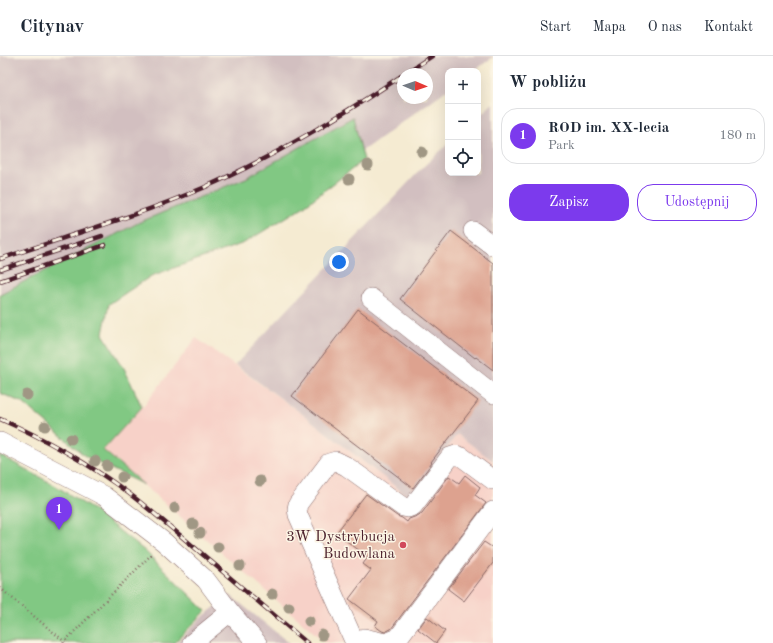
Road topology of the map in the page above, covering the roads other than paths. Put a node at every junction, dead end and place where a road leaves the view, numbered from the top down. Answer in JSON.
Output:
{"nodes":[{"id":1,"x":473,"y":231,"type":"dead end"},
{"id":2,"x":493,"y":246,"type":"edge"},
{"id":3,"x":371,"y":298,"type":"dead end"},
{"id":4,"x":493,"y":394,"type":"edge"},
{"id":5,"x":0,"y":442,"type":"edge"},
{"id":6,"x":493,"y":480,"type":"edge"},
{"id":7,"x":493,"y":511,"type":"edge"},
{"id":8,"x":230,"y":612,"type":"junction"},
{"id":9,"x":192,"y":643,"type":"edge"},
{"id":10,"x":258,"y":643,"type":"edge"},
{"id":11,"x":355,"y":643,"type":"edge"},
{"id":12,"x":386,"y":643,"type":"edge"}],
"edges":[{"from":1,"to":2,"type":"lane"},
{"from":3,"to":4,"type":"lane"},
{"from":5,"to":8,"type":"lane"},
{"from":6,"to":11,"type":"lane"},
{"from":7,"to":12,"type":"lane"},
{"from":8,"to":9,"type":"lane"},
{"from":8,"to":10,"type":"lane"},
{"from":11,"to":12,"type":"lane"}]}
